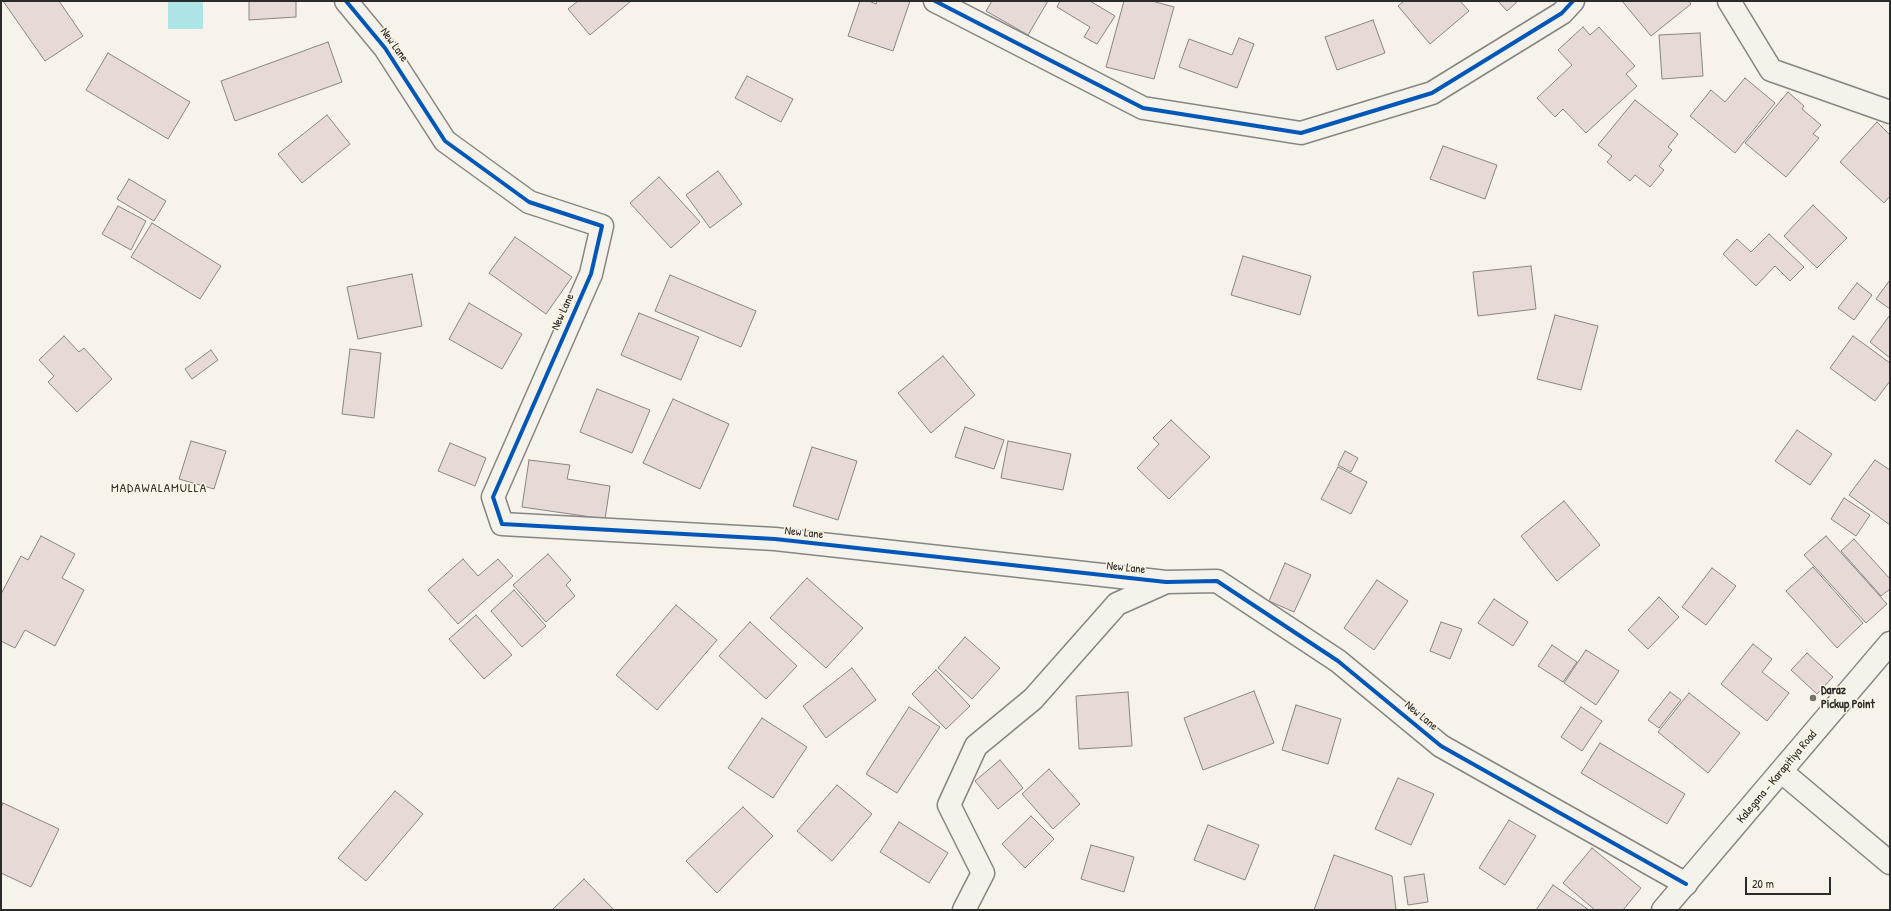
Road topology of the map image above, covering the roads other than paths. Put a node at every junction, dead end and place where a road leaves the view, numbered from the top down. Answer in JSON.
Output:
{"nodes":[{"id":1,"x":346,"y":1,"type":"edge"},
{"id":2,"x":935,"y":1,"type":"edge"},
{"id":3,"x":1573,"y":1,"type":"edge"},
{"id":4,"x":1729,"y":1,"type":"edge"},
{"id":5,"x":1890,"y":113,"type":"edge"},
{"id":6,"x":1166,"y":582,"type":"junction"},
{"id":7,"x":1890,"y":643,"type":"edge"},
{"id":8,"x":1782,"y":772,"type":"junction"},
{"id":9,"x":1890,"y":863,"type":"edge"},
{"id":10,"x":1686,"y":884,"type":"junction"},
{"id":11,"x":964,"y":910,"type":"edge"},
{"id":12,"x":1663,"y":910,"type":"edge"}],
"edges":[{"from":1,"to":6,"type":"street","name":"New Lane"},
{"from":2,"to":3,"type":"street"},
{"from":4,"to":5,"type":"street"},
{"from":6,"to":10,"type":"street","name":"New Lane"},
{"from":6,"to":11,"type":"street"},
{"from":7,"to":8,"type":"street","name":"Kalegana - Karapitiya Road"},
{"from":8,"to":9,"type":"street"},
{"from":8,"to":10,"type":"street","name":"Kalegana - Karapitiya Road"},
{"from":10,"to":12,"type":"street","name":"Kalegana - Karapitiya Road"}]}
